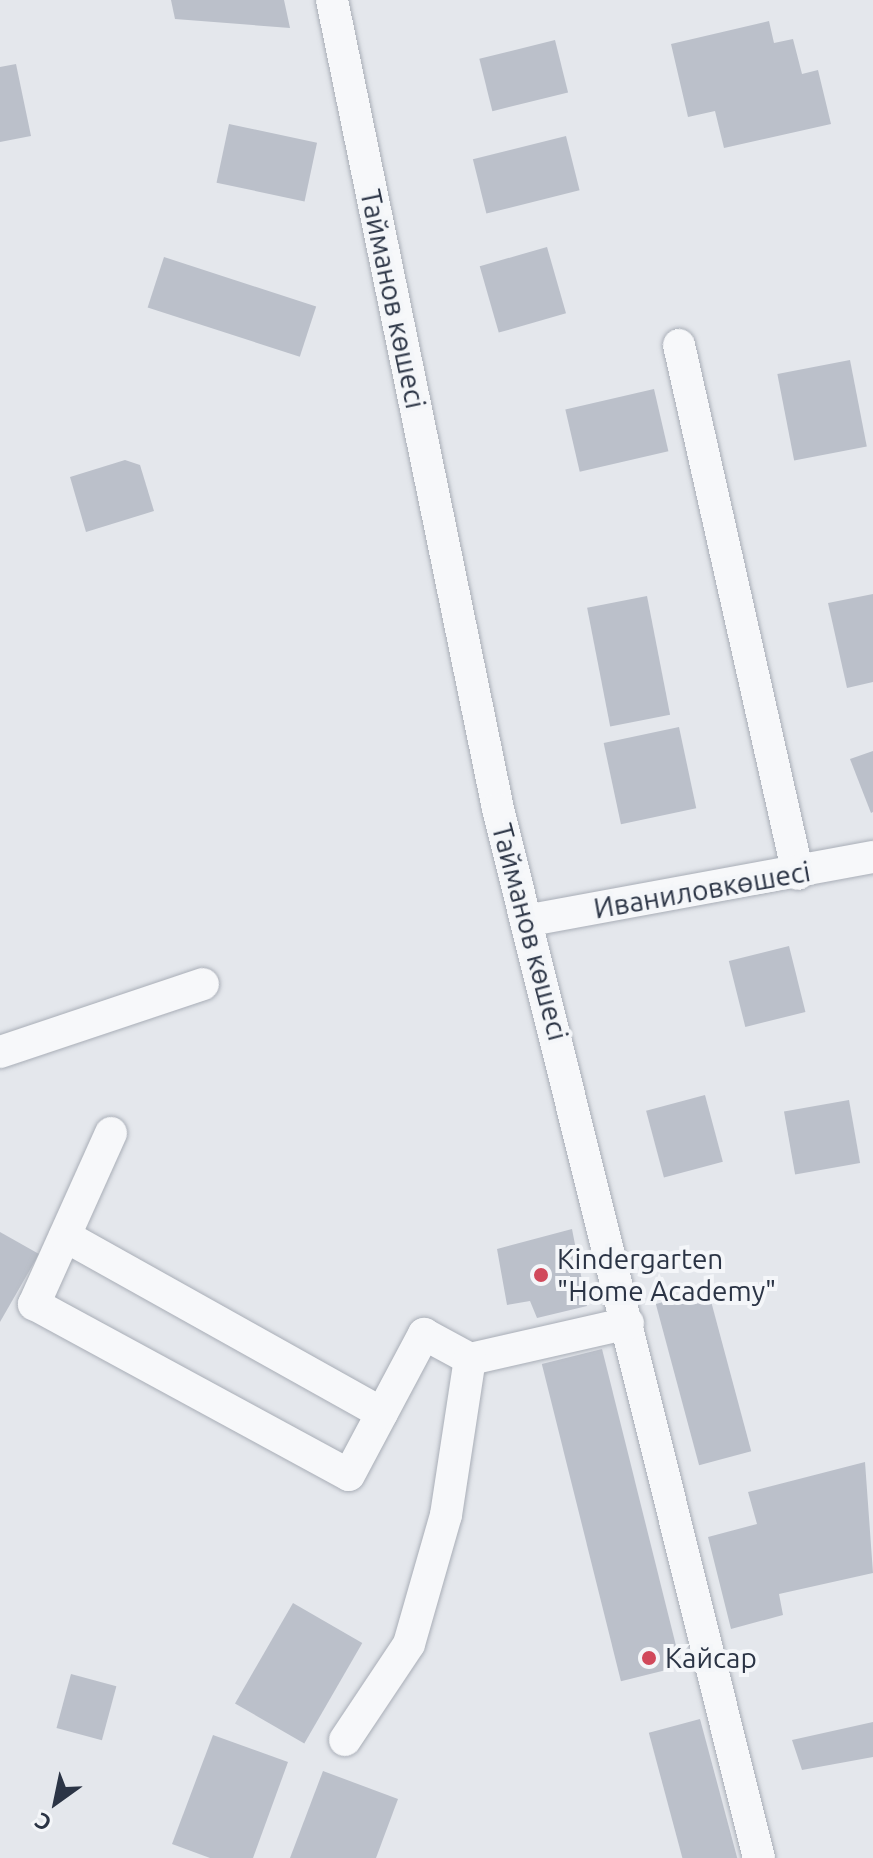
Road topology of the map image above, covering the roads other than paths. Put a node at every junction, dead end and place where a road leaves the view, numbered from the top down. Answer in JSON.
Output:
{"nodes":[{"id":1,"x":332,"y":0,"type":"edge"},
{"id":2,"x":679,"y":345,"type":"dead end"},
{"id":3,"x":873,"y":857,"type":"edge"},
{"id":4,"x":798,"y":874,"type":"junction"},
{"id":5,"x":530,"y":920,"type":"junction"},
{"id":6,"x":203,"y":984,"type":"dead end"},
{"id":7,"x":0,"y":1052,"type":"edge"},
{"id":8,"x":111,"y":1133,"type":"dead end"},
{"id":9,"x":65,"y":1236,"type":"junction"},
{"id":10,"x":628,"y":1323,"type":"junction"},
{"id":11,"x":470,"y":1359,"type":"junction"},
{"id":12,"x":382,"y":1413,"type":"junction"},
{"id":13,"x":345,"y":1740,"type":"dead end"},
{"id":14,"x":759,"y":1858,"type":"edge"}],
"edges":[{"from":1,"to":5,"type":"street","name":"Тайманов көшесі"},
{"from":2,"to":4,"type":"street"},
{"from":3,"to":4,"type":"street","name":"Иваниловкөшесі"},
{"from":4,"to":5,"type":"street","name":"Иваниловкөшесі"},
{"from":5,"to":10,"type":"street","name":"Тайманов көшесі"},
{"from":6,"to":7,"type":"street"},
{"from":8,"to":9,"type":"street"},
{"from":9,"to":12,"type":"street"},
{"from":9,"to":12,"type":"street"},
{"from":10,"to":11,"type":"street"},
{"from":10,"to":14,"type":"street","name":"Тайманов көшесі"},
{"from":11,"to":12,"type":"street"},
{"from":11,"to":13,"type":"street"}]}
